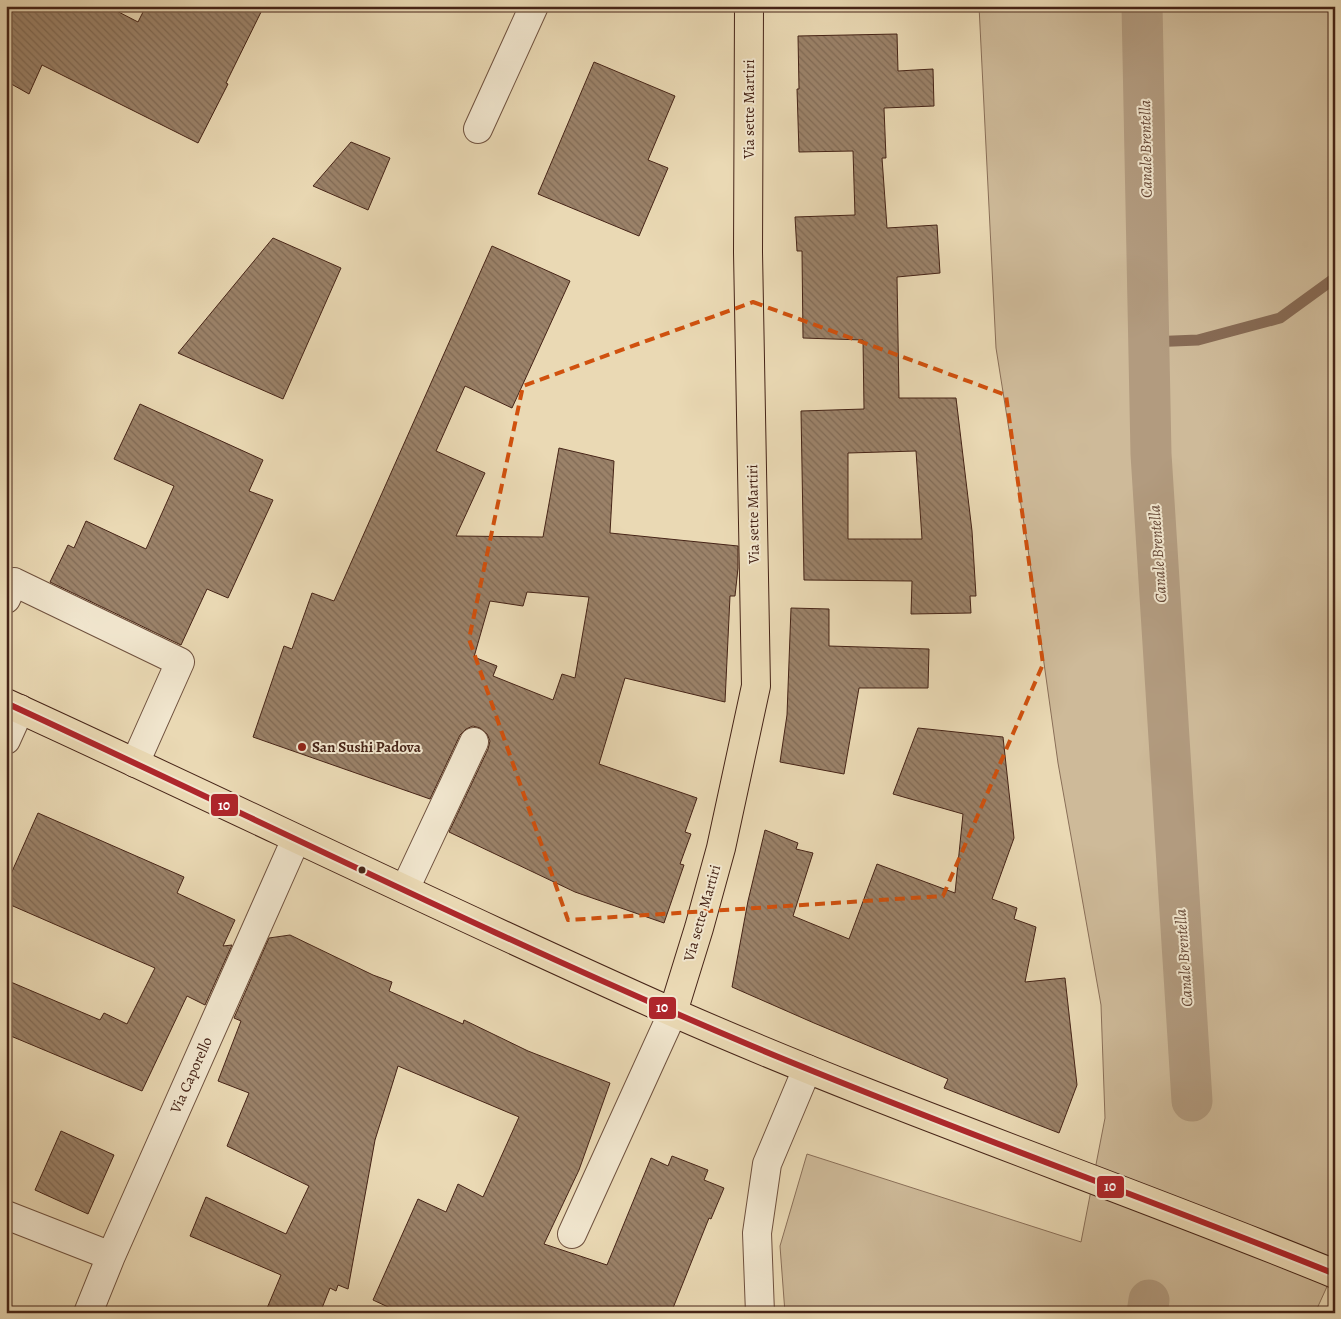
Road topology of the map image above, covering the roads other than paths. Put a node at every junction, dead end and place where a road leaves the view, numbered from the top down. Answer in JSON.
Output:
{"nodes":[{"id":1,"x":534,"y":6,"type":"edge"},
{"id":2,"x":749,"y":6,"type":"edge"},
{"id":3,"x":478,"y":129,"type":"dead end"},
{"id":4,"x":6,"y":599,"type":"edge"},
{"id":5,"x":13,"y":706,"type":"edge"},
{"id":6,"x":6,"y":740,"type":"edge"},
{"id":7,"x":474,"y":742,"type":"dead end"},
{"id":8,"x":135,"y":764,"type":"junction"},
{"id":9,"x":296,"y":839,"type":"junction"},
{"id":10,"x":406,"y":889,"type":"junction"},
{"id":11,"x":673,"y":1012,"type":"junction"},
{"id":12,"x":807,"y":1069,"type":"junction"},
{"id":13,"x":6,"y":1215,"type":"edge"},
{"id":14,"x":572,"y":1234,"type":"dead end"},
{"id":15,"x":111,"y":1256,"type":"junction"},
{"id":16,"x":1335,"y":1274,"type":"edge"},
{"id":17,"x":88,"y":1313,"type":"edge"},
{"id":18,"x":760,"y":1313,"type":"edge"}],
"edges":[{"from":1,"to":3,"type":"street"},
{"from":2,"to":11,"type":"main road","name":"Via sette Martiri"},
{"from":4,"to":8,"type":"street"},
{"from":5,"to":6,"type":"street"},
{"from":5,"to":8,"type":"main road"},
{"from":7,"to":10,"type":"street"},
{"from":8,"to":9,"type":"main road"},
{"from":9,"to":10,"type":"main road"},
{"from":9,"to":15,"type":"street","name":"Via Caporello"},
{"from":10,"to":11,"type":"main road"},
{"from":11,"to":12,"type":"main road"},
{"from":11,"to":14,"type":"street"},
{"from":12,"to":16,"type":"main road"},
{"from":12,"to":18,"type":"street"},
{"from":13,"to":15,"type":"street"},
{"from":15,"to":17,"type":"street","name":"Via Caporello"}]}
